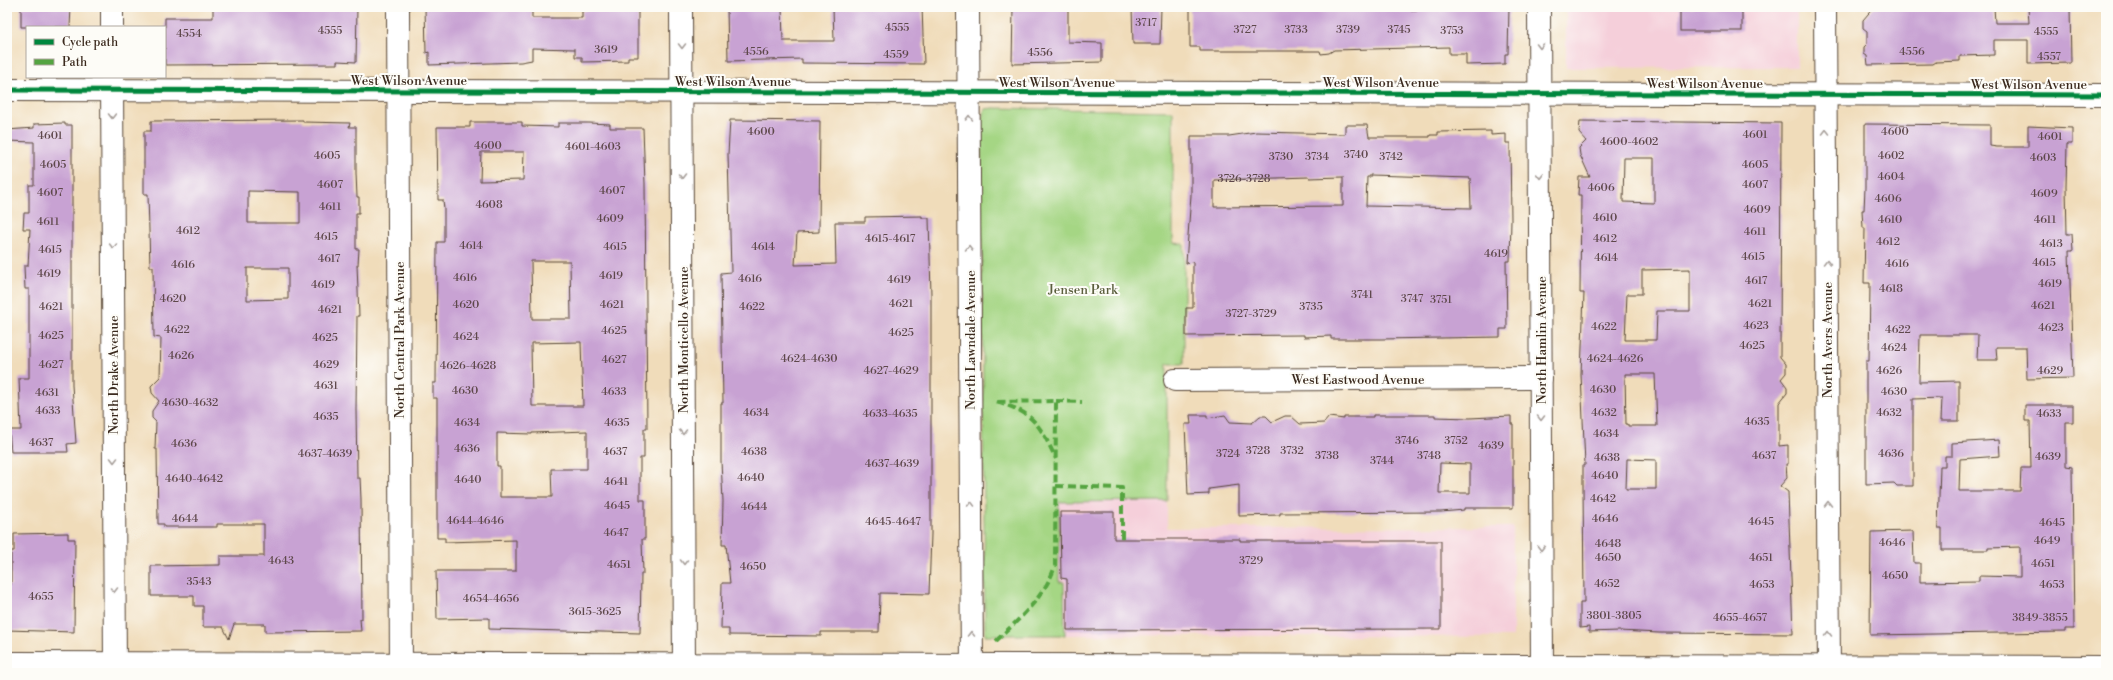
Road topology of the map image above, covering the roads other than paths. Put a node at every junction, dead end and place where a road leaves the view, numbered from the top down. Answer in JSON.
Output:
{"nodes":[{"id":1,"x":112,"y":7,"type":"edge"},
{"id":2,"x":398,"y":7,"type":"edge"},
{"id":3,"x":681,"y":7,"type":"edge"},
{"id":4,"x":968,"y":7,"type":"edge"},
{"id":5,"x":1539,"y":7,"type":"edge"},
{"id":6,"x":1825,"y":7,"type":"edge"},
{"id":7,"x":112,"y":26,"type":"edge"},
{"id":8,"x":112,"y":84,"type":"edge"},
{"id":9,"x":7,"y":90,"type":"edge"},
{"id":10,"x":398,"y":91,"type":"junction"},
{"id":11,"x":682,"y":92,"type":"junction"},
{"id":12,"x":969,"y":92,"type":"junction"},
{"id":13,"x":1540,"y":94,"type":"junction"},
{"id":14,"x":1826,"y":94,"type":"junction"},
{"id":15,"x":2106,"y":95,"type":"edge"},
{"id":16,"x":1541,"y":378,"type":"junction"},
{"id":17,"x":1175,"y":380,"type":"dead end"},
{"id":18,"x":7,"y":663,"type":"edge"},
{"id":19,"x":2106,"y":667,"type":"edge"},
{"id":20,"x":115,"y":668,"type":"edge"},
{"id":21,"x":401,"y":669,"type":"edge"},
{"id":22,"x":684,"y":669,"type":"edge"},
{"id":23,"x":972,"y":669,"type":"edge"},
{"id":24,"x":1542,"y":670,"type":"edge"},
{"id":25,"x":1829,"y":670,"type":"edge"}],
"edges":[{"from":1,"to":7,"type":"street"},
{"from":2,"to":10,"type":"street","name":"North Central Park Avenue"},
{"from":3,"to":11,"type":"street","name":"North Monticello Avenue","one_way":true},
{"from":4,"to":12,"type":"street","name":"North Lawndale Avenue"},
{"from":5,"to":13,"type":"street","name":"North Hamlin Avenue","one_way":true},
{"from":6,"to":14,"type":"street","name":"North Avers Avenue"},
{"from":8,"to":9,"type":"street","name":"West Wilson Avenue"},
{"from":8,"to":10,"type":"street","name":"West Wilson Avenue"},
{"from":8,"to":20,"type":"street","name":"North Drake Avenue","one_way":true},
{"from":10,"to":11,"type":"street","name":"West Wilson Avenue"},
{"from":10,"to":21,"type":"street","name":"North Central Park Avenue"},
{"from":11,"to":12,"type":"street","name":"West Wilson Avenue"},
{"from":11,"to":22,"type":"street","name":"North Monticello Avenue","one_way":true},
{"from":12,"to":13,"type":"street","name":"West Wilson Avenue"},
{"from":23,"to":12,"type":"street","name":"North Lawndale Avenue","one_way":true},
{"from":13,"to":14,"type":"street","name":"West Wilson Avenue"},
{"from":13,"to":16,"type":"street","name":"North Hamlin Avenue","one_way":true},
{"from":14,"to":15,"type":"street","name":"West Wilson Avenue"},
{"from":25,"to":14,"type":"street","name":"North Avers Avenue","one_way":true},
{"from":16,"to":17,"type":"street","name":"West Eastwood Avenue"},
{"from":16,"to":24,"type":"street","name":"North Hamlin Avenue","one_way":true},
{"from":18,"to":20,"type":"street"},
{"from":19,"to":25,"type":"street"},
{"from":20,"to":21,"type":"street"},
{"from":21,"to":22,"type":"street"},
{"from":22,"to":23,"type":"street"},
{"from":23,"to":24,"type":"street"},
{"from":24,"to":25,"type":"street"}]}
